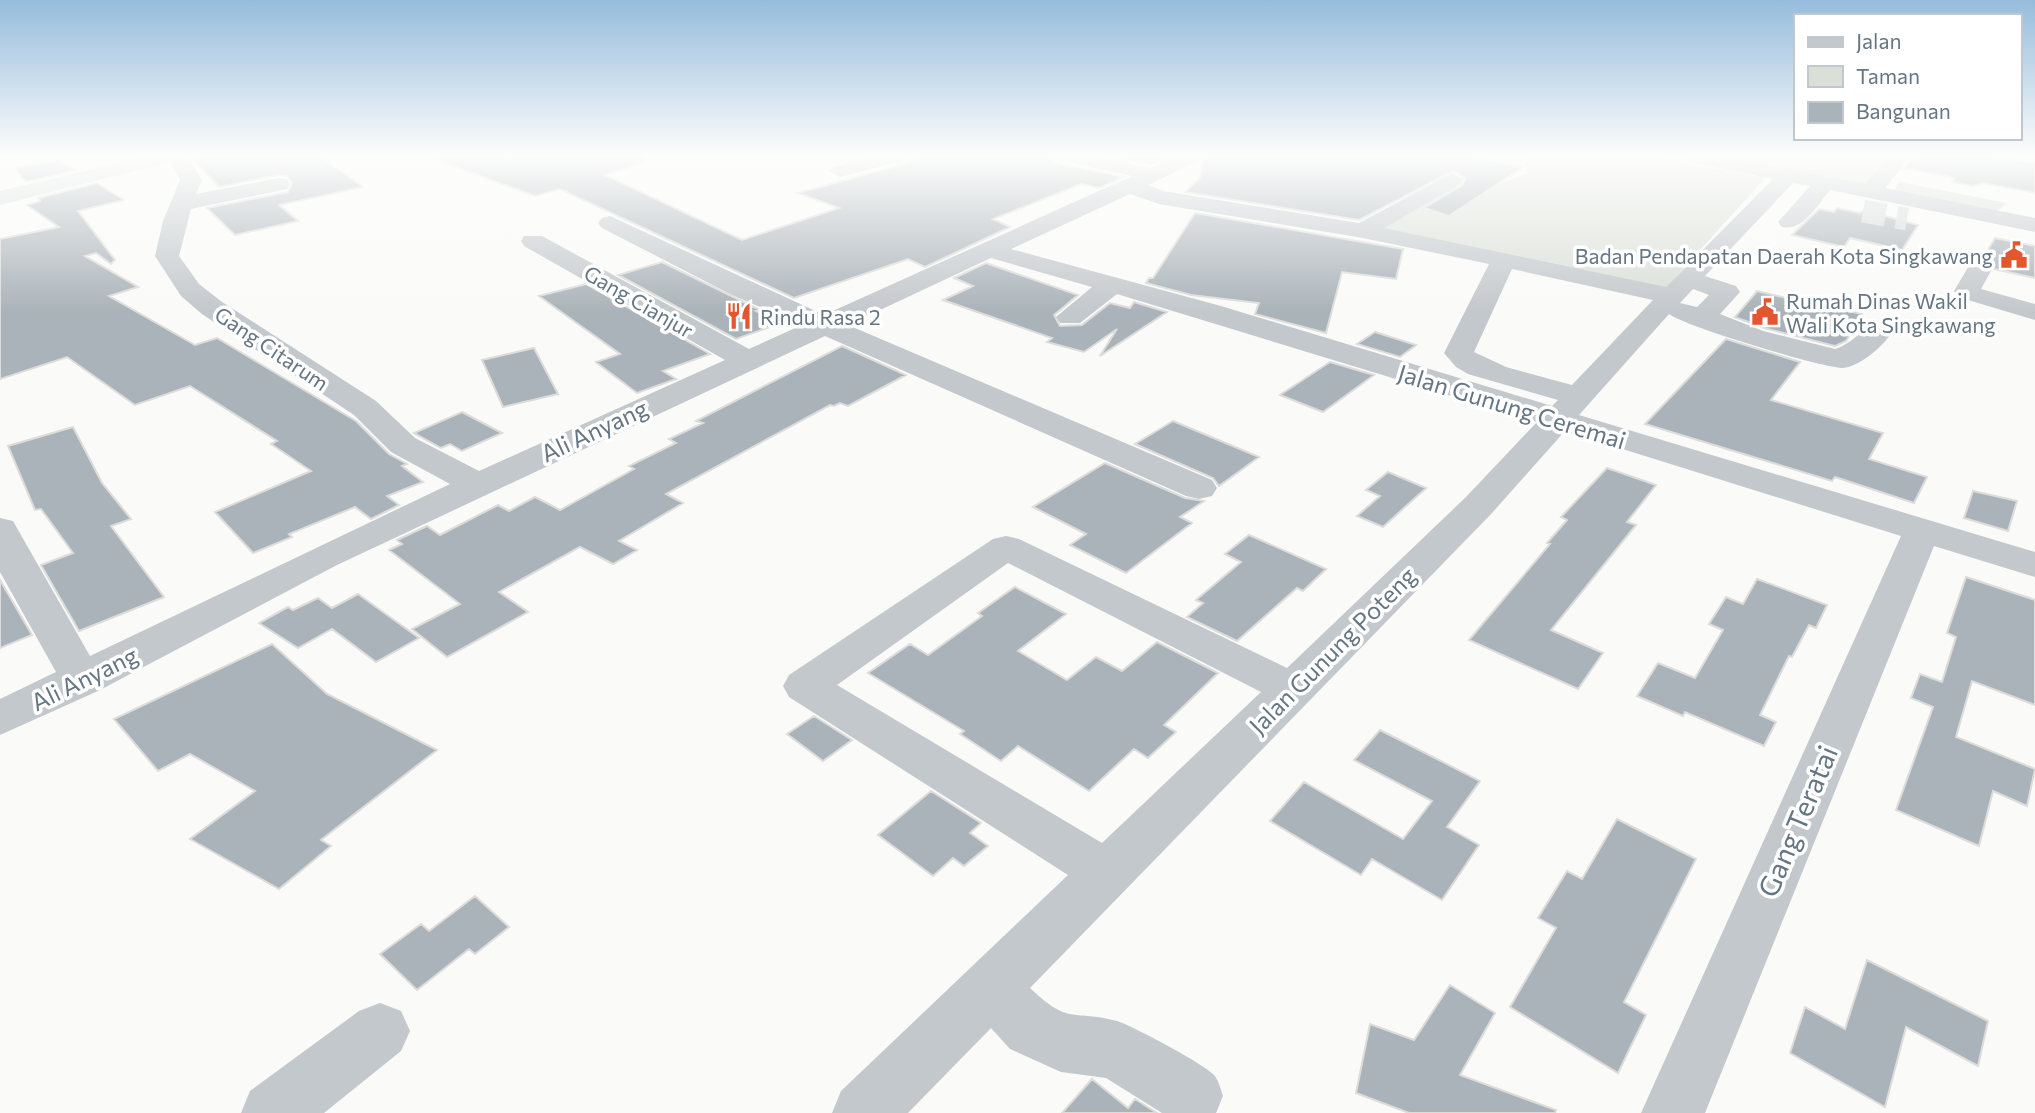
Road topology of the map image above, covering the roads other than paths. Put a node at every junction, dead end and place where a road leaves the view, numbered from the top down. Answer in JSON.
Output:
{"nodes":[{"id":1,"x":181,"y":208,"type":"edge"},
{"id":2,"x":1082,"y":208,"type":"edge"},
{"id":3,"x":1227,"y":208,"type":"edge"},
{"id":4,"x":1401,"y":208,"type":"edge"},
{"id":5,"x":1757,"y":208,"type":"edge"},
{"id":6,"x":1802,"y":208,"type":"edge"},
{"id":7,"x":1938,"y":208,"type":"tunnel mouth"},
{"id":8,"x":1988,"y":208,"type":"edge"},
{"id":9,"x":2003,"y":208,"type":"edge"},
{"id":10,"x":1960,"y":210,"type":"junction"},
{"id":11,"x":1907,"y":219,"type":"tunnel mouth"},
{"id":12,"x":1790,"y":222,"type":"dead end"},
{"id":13,"x":610,"y":223,"type":"dead end"},
{"id":14,"x":2035,"y":225,"type":"edge"},
{"id":15,"x":1363,"y":230,"type":"junction"},
{"id":16,"x":533,"y":241,"type":"dead end"},
{"id":17,"x":988,"y":250,"type":"junction"},
{"id":18,"x":1504,"y":260,"type":"junction"},
{"id":19,"x":1979,"y":270,"type":"dead end"},
{"id":20,"x":1113,"y":284,"type":"junction"},
{"id":21,"x":1674,"y":294,"type":"junction"},
{"id":22,"x":2035,"y":312,"type":"edge"},
{"id":23,"x":1070,"y":317,"type":"dead end"},
{"id":24,"x":1702,"y":317,"type":"junction"},
{"id":25,"x":823,"y":325,"type":"junction"},
{"id":26,"x":1637,"y":333,"type":"junction"},
{"id":27,"x":1876,"y":335,"type":"dead end"},
{"id":28,"x":1592,"y":344,"type":"dead end"},
{"id":29,"x":746,"y":360,"type":"junction"},
{"id":30,"x":1567,"y":408,"type":"junction"},
{"id":31,"x":479,"y":484,"type":"junction"},
{"id":32,"x":1199,"y":488,"type":"dead end"},
{"id":33,"x":0,"y":529,"type":"edge"},
{"id":34,"x":1923,"y":531,"type":"junction"},
{"id":35,"x":2035,"y":565,"type":"edge"},
{"id":36,"x":82,"y":680,"type":"junction"},
{"id":37,"x":1293,"y":689,"type":"junction"},
{"id":38,"x":0,"y":719,"type":"edge"},
{"id":39,"x":1107,"y":873,"type":"junction"},
{"id":40,"x":990,"y":988,"type":"junction"},
{"id":41,"x":380,"y":1031,"type":"dead end"},
{"id":42,"x":1192,"y":1096,"type":"dead end"},
{"id":43,"x":273,"y":1113,"type":"edge"},
{"id":44,"x":864,"y":1113,"type":"edge"},
{"id":45,"x":1673,"y":1113,"type":"edge"}],
"edges":[{"from":1,"to":31,"type":"street","name":"Gang Citarum"},
{"from":2,"to":17,"type":"street","name":"Ali Anyang"},
{"from":3,"to":15,"type":"street"},
{"from":4,"to":15,"type":"street"},
{"from":5,"to":21,"type":"street","name":"Jalan Gunung Poteng"},
{"from":6,"to":12,"type":"street"},
{"from":7,"to":10,"type":"street"},
{"from":8,"to":10,"type":"street"},
{"from":9,"to":14,"type":"street"},
{"from":10,"to":11,"type":"street"},
{"from":13,"to":25,"type":"street"},
{"from":15,"to":18,"type":"street"},
{"from":16,"to":29,"type":"street","name":"Gang Cianjur"},
{"from":17,"to":20,"type":"street","name":"Jalan Gunung Ceremai"},
{"from":17,"to":25,"type":"street","name":"Ali Anyang"},
{"from":18,"to":21,"type":"street"},
{"from":18,"to":30,"type":"street"},
{"from":19,"to":22,"type":"street"},
{"from":20,"to":23,"type":"street"},
{"from":20,"to":30,"type":"street","name":"Jalan Gunung Ceremai"},
{"from":21,"to":24,"type":"street"},
{"from":21,"to":24,"type":"street"},
{"from":21,"to":26,"type":"street","name":"Jalan Gunung Poteng"},
{"from":24,"to":27,"type":"street"},
{"from":25,"to":29,"type":"street","name":"Ali Anyang"},
{"from":25,"to":32,"type":"street"},
{"from":26,"to":28,"type":"street"},
{"from":26,"to":30,"type":"street","name":"Jalan Gunung Poteng"},
{"from":29,"to":31,"type":"street","name":"Ali Anyang"},
{"from":30,"to":34,"type":"street","name":"Jalan Gunung Ceremai"},
{"from":30,"to":37,"type":"street","name":"Jalan Gunung Poteng"},
{"from":31,"to":36,"type":"street","name":"Ali Anyang"},
{"from":33,"to":36,"type":"street"},
{"from":34,"to":35,"type":"street","name":"Jalan Gunung Ceremai"},
{"from":34,"to":45,"type":"street","name":"Gang Teratai"},
{"from":36,"to":38,"type":"street","name":"Ali Anyang"},
{"from":37,"to":39,"type":"street","name":"Jalan Gunung Poteng"},
{"from":37,"to":39,"type":"street"},
{"from":39,"to":40,"type":"street","name":"Jalan Gunung Poteng"},
{"from":40,"to":42,"type":"street"},
{"from":40,"to":44,"type":"street","name":"Jalan Gunung Poteng"},
{"from":41,"to":43,"type":"street"}]}
